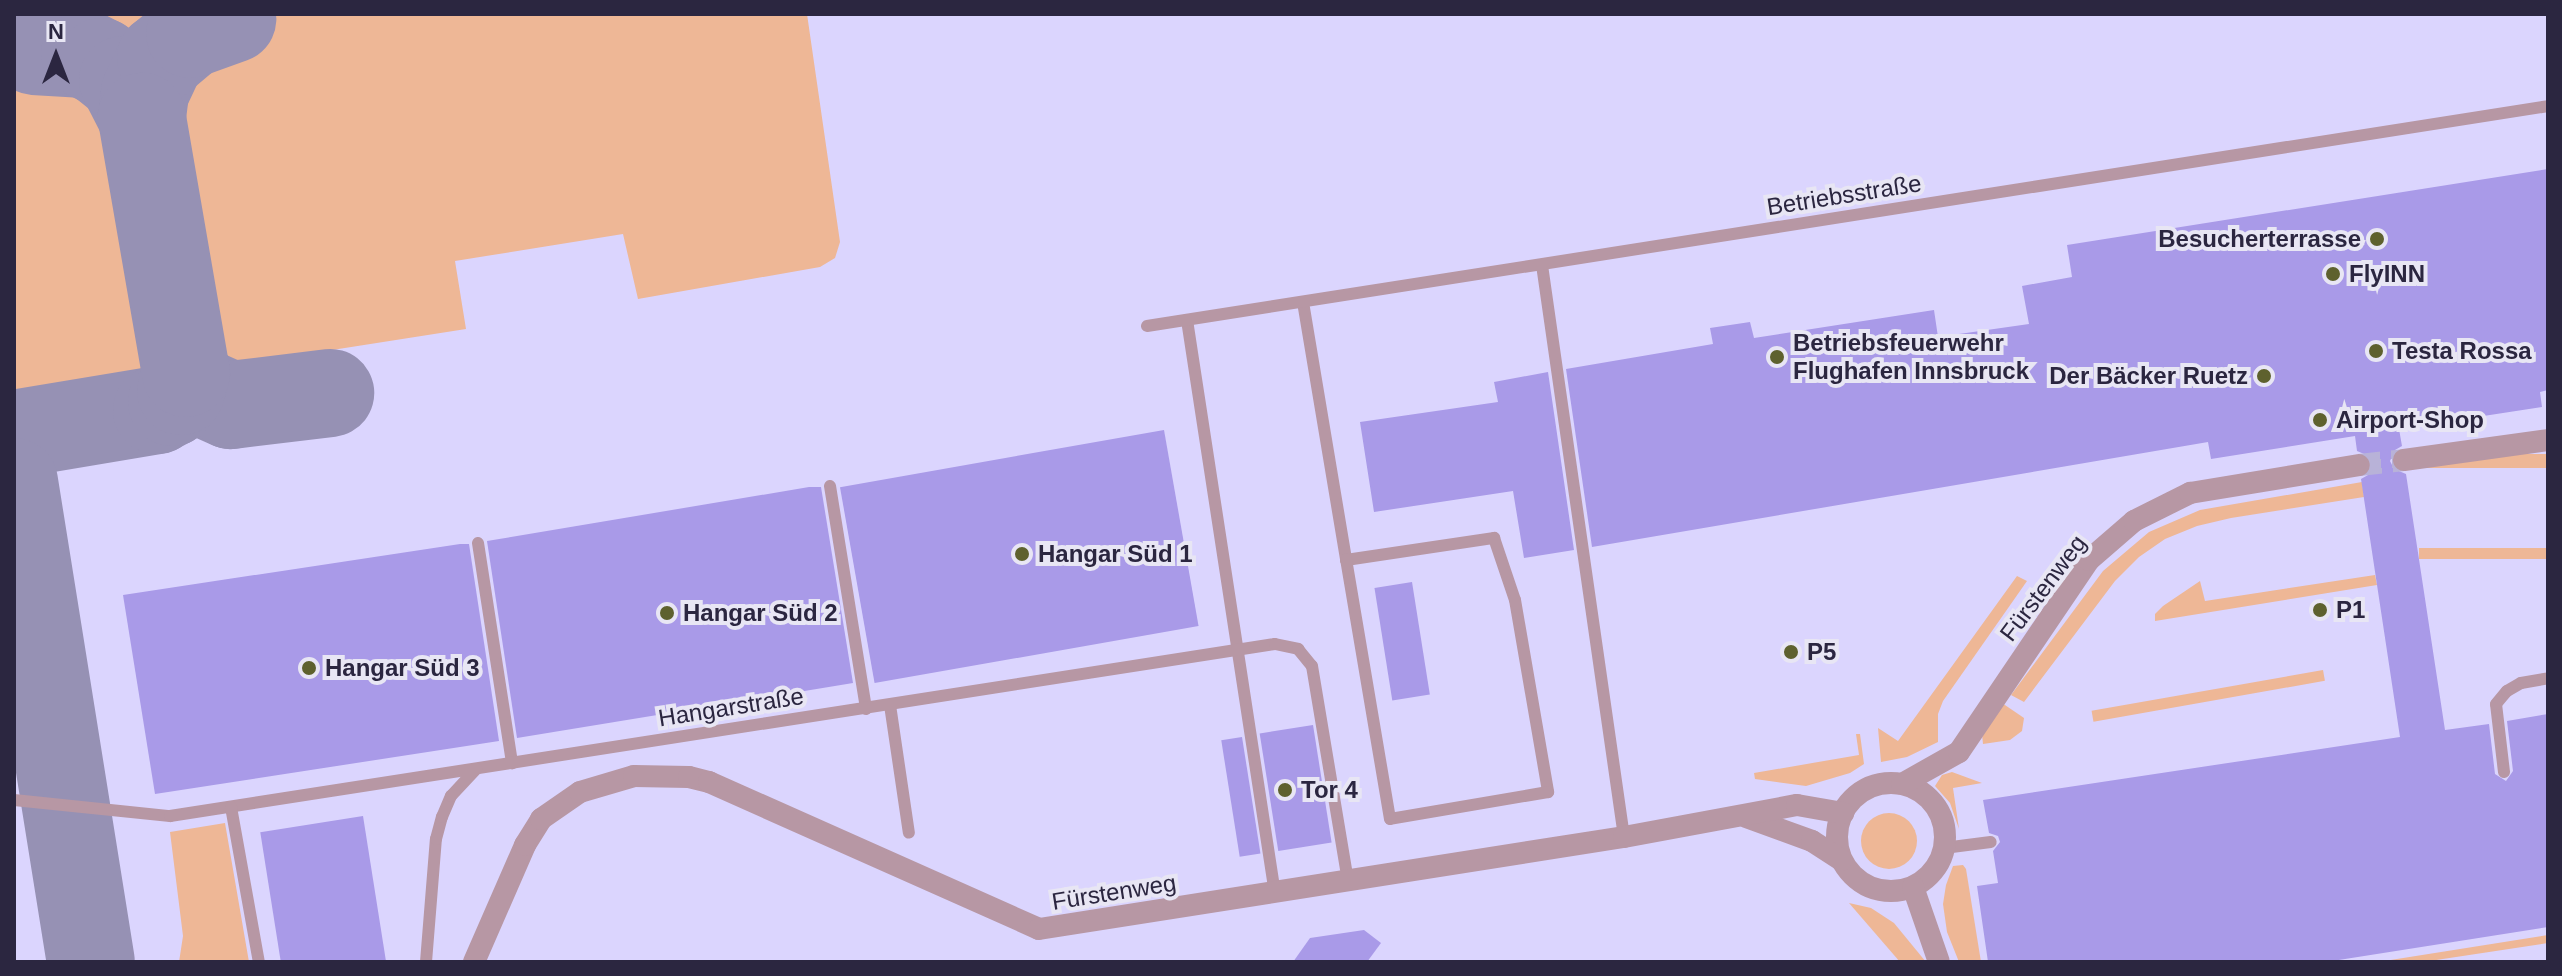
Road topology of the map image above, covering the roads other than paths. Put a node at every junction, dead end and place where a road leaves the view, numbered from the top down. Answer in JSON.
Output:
{"nodes":[{"id":1,"x":2548,"y":106,"type":"edge"},
{"id":2,"x":1542,"y":265,"type":"junction"},
{"id":3,"x":1303,"y":302,"type":"junction"},
{"id":4,"x":1187,"y":320,"type":"junction"},
{"id":5,"x":1147,"y":326,"type":"dead end"},
{"id":6,"x":2548,"y":440,"type":"edge"},
{"id":7,"x":2404,"y":460,"type":"tunnel mouth"},
{"id":8,"x":2359,"y":465,"type":"tunnel mouth"},
{"id":9,"x":830,"y":486,"type":"dead end"},
{"id":10,"x":478,"y":543,"type":"dead end"},
{"id":11,"x":1346,"y":560,"type":"junction"},
{"id":12,"x":1238,"y":648,"type":"junction"},
{"id":13,"x":2548,"y":678,"type":"edge"},
{"id":14,"x":890,"y":705,"type":"junction"},
{"id":15,"x":866,"y":709,"type":"junction"},
{"id":16,"x":512,"y":763,"type":"junction"},
{"id":17,"x":476,"y":769,"type":"junction"},
{"id":18,"x":2504,"y":772,"type":"dead end"},
{"id":19,"x":1902,"y":784,"type":"junction"},
{"id":20,"x":14,"y":800,"type":"edge"},
{"id":21,"x":231,"y":807,"type":"junction"},
{"id":22,"x":1843,"y":813,"type":"junction"},
{"id":23,"x":1744,"y":817,"type":"junction"},
{"id":24,"x":909,"y":833,"type":"dead end"},
{"id":25,"x":1624,"y":837,"type":"junction"},
{"id":26,"x":1991,"y":842,"type":"dead end"},
{"id":27,"x":1944,"y":848,"type":"junction"},
{"id":28,"x":1841,"y":860,"type":"junction"},
{"id":29,"x":1348,"y":882,"type":"junction"},
{"id":30,"x":1913,"y":887,"type":"junction"},
{"id":31,"x":1275,"y":894,"type":"junction"},
{"id":32,"x":259,"y":962,"type":"edge"},
{"id":33,"x":426,"y":962,"type":"edge"},
{"id":34,"x":474,"y":962,"type":"edge"},
{"id":35,"x":1939,"y":962,"type":"edge"}],
"edges":[{"from":1,"to":2,"type":"lane","name":"Betriebsstraße"},
{"from":2,"to":3,"type":"lane","name":"Betriebsstraße"},
{"from":2,"to":25,"type":"lane"},
{"from":3,"to":4,"type":"lane","name":"Betriebsstraße"},
{"from":3,"to":11,"type":"lane"},
{"from":4,"to":5,"type":"lane","name":"Betriebsstraße"},
{"from":4,"to":12,"type":"lane"},
{"from":6,"to":7,"type":"street"},
{"from":8,"to":19,"type":"street","name":"Fürstenweg"},
{"from":9,"to":15,"type":"lane"},
{"from":10,"to":16,"type":"lane"},
{"from":11,"to":11,"type":"lane"},
{"from":12,"to":14,"type":"lane","name":"Hangarstraße"},
{"from":12,"to":29,"type":"lane","name":"Hangarstraße"},
{"from":12,"to":31,"type":"lane"},
{"from":13,"to":18,"type":"lane"},
{"from":14,"to":15,"type":"lane","name":"Hangarstraße"},
{"from":14,"to":24,"type":"lane"},
{"from":15,"to":16,"type":"lane","name":"Hangarstraße"},
{"from":16,"to":17,"type":"lane","name":"Hangarstraße"},
{"from":17,"to":21,"type":"lane","name":"Hangarstraße"},
{"from":17,"to":33,"type":"lane"},
{"from":19,"to":22,"type":"street"},
{"from":19,"to":27,"type":"street"},
{"from":20,"to":21,"type":"lane","name":"Hangarstraße"},
{"from":21,"to":32,"type":"lane"},
{"from":22,"to":23,"type":"street","name":"Fürstenweg"},
{"from":22,"to":28,"type":"street"},
{"from":23,"to":25,"type":"street","name":"Fürstenweg"},
{"from":23,"to":28,"type":"street","name":"Fürstenweg"},
{"from":25,"to":29,"type":"street","name":"Fürstenweg"},
{"from":26,"to":27,"type":"lane"},
{"from":27,"to":30,"type":"street"},
{"from":28,"to":30,"type":"street"},
{"from":29,"to":31,"type":"street","name":"Fürstenweg"},
{"from":30,"to":35,"type":"street"},
{"from":31,"to":34,"type":"street","name":"Fürstenweg"}]}
